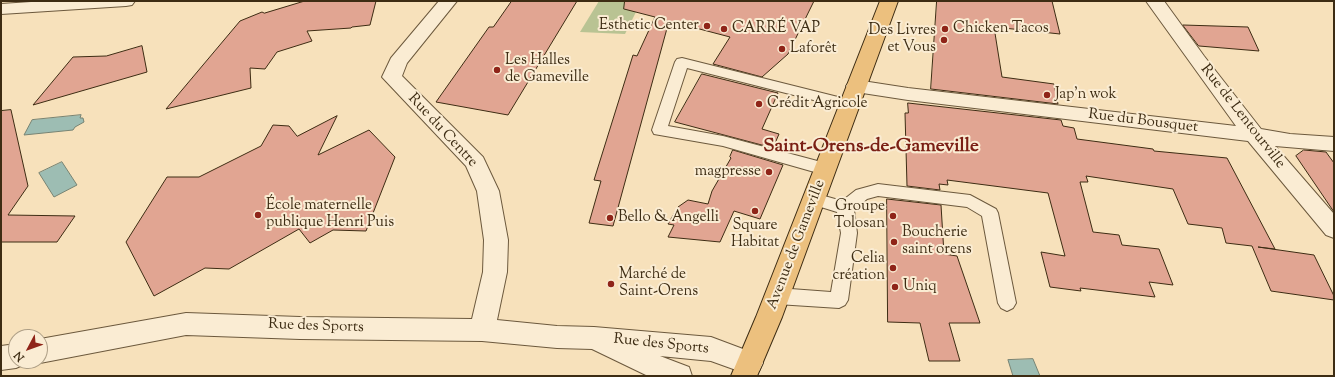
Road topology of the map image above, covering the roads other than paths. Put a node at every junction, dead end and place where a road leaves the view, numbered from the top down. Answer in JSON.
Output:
{"nodes":[{"id":1,"x":126,"y":1,"type":"edge"},
{"id":2,"x":448,"y":1,"type":"edge"},
{"id":3,"x":889,"y":1,"type":"edge"},
{"id":4,"x":1155,"y":1,"type":"edge"},
{"id":5,"x":1,"y":9,"type":"edge"},
{"id":6,"x":853,"y":95,"type":"junction"},
{"id":7,"x":1255,"y":135,"type":"junction"},
{"id":8,"x":1334,"y":144,"type":"edge"},
{"id":9,"x":825,"y":169,"type":"junction"},
{"id":10,"x":814,"y":200,"type":"junction"},
{"id":11,"x":845,"y":208,"type":"junction"},
{"id":12,"x":1334,"y":229,"type":"edge"},
{"id":13,"x":777,"y":296,"type":"junction"},
{"id":14,"x":1007,"y":303,"type":"dead end"},
{"id":15,"x":482,"y":330,"type":"junction"},
{"id":16,"x":594,"y":338,"type":"junction"},
{"id":17,"x":48,"y":350,"type":"edge"},
{"id":18,"x":747,"y":369,"type":"edge"},
{"id":19,"x":679,"y":376,"type":"edge"}],
"edges":[{"from":1,"to":5,"type":"street"},
{"from":2,"to":15,"type":"street","name":"Rue du Centre"},
{"from":3,"to":6,"type":"main road","name":"Avenue de Gameville"},
{"from":4,"to":7,"type":"street","name":"Rue de Lentourville"},
{"from":6,"to":7,"type":"street","name":"Rue du Bousquet"},
{"from":6,"to":9,"type":"main road","name":"Avenue de Gameville"},
{"from":6,"to":9,"type":"lane"},
{"from":7,"to":8,"type":"street","name":"Rue du Bousquet"},
{"from":7,"to":12,"type":"street","name":"Rue de Lentourville"},
{"from":9,"to":10,"type":"main road","name":"Avenue de Gameville"},
{"from":10,"to":11,"type":"lane"},
{"from":10,"to":13,"type":"main road","name":"Avenue de Gameville"},
{"from":11,"to":13,"type":"lane"},
{"from":11,"to":14,"type":"lane"},
{"from":13,"to":18,"type":"main road","name":"Avenue de Gameville"},
{"from":15,"to":16,"type":"street","name":"Rue des Sports"},
{"from":15,"to":17,"type":"street","name":"Rue des Sports"},
{"from":16,"to":18,"type":"street","name":"Rue des Sports"},
{"from":16,"to":19,"type":"street","name":"Rue des Sports"}]}
